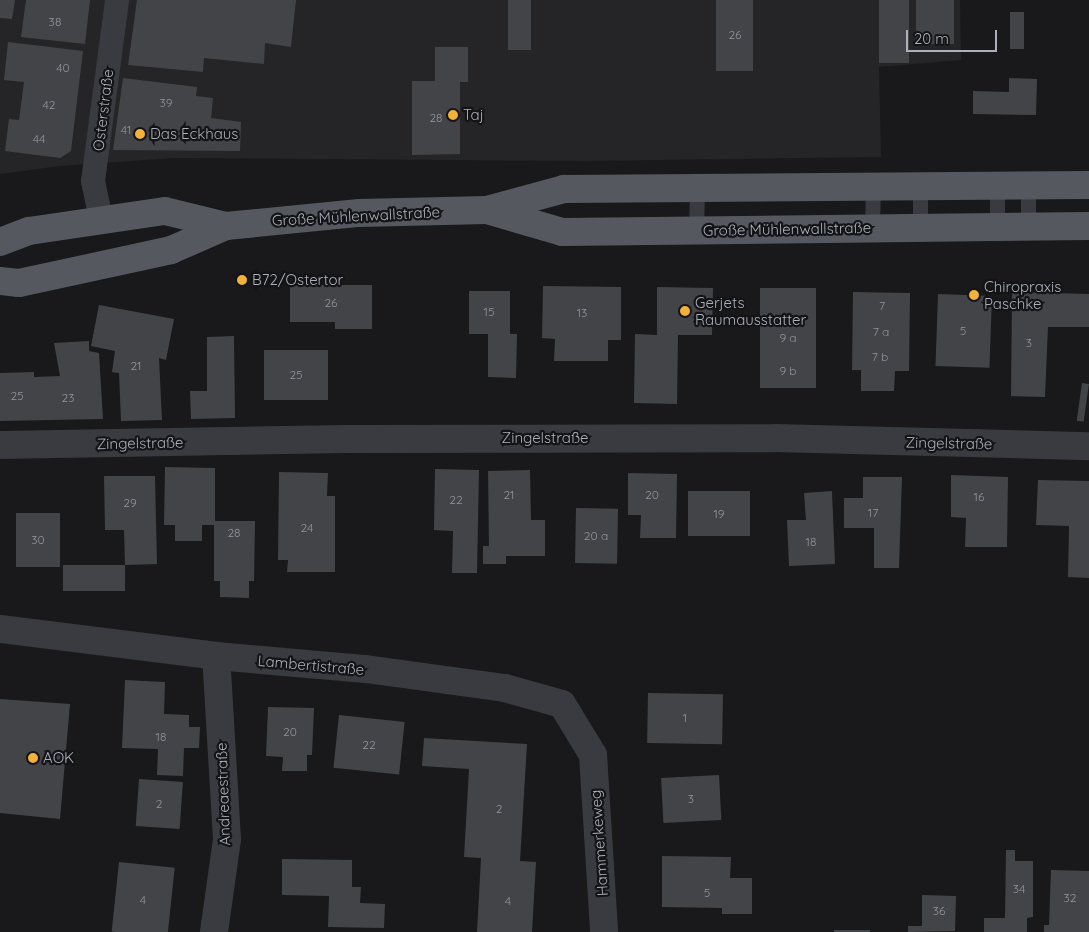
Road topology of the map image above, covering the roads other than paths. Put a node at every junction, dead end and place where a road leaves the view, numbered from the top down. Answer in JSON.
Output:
{"nodes":[{"id":1,"x":116,"y":0,"type":"edge"},
{"id":2,"x":998,"y":185,"type":"junction"},
{"id":3,"x":1028,"y":185,"type":"junction"},
{"id":4,"x":1089,"y":185,"type":"edge"},
{"id":5,"x":873,"y":186,"type":"junction"},
{"id":6,"x":920,"y":186,"type":"junction"},
{"id":7,"x":698,"y":189,"type":"junction"},
{"id":8,"x":487,"y":210,"type":"junction"},
{"id":9,"x":101,"y":219,"type":"junction"},
{"id":10,"x":997,"y":225,"type":"junction"},
{"id":11,"x":1028,"y":225,"type":"junction"},
{"id":12,"x":226,"y":226,"type":"junction"},
{"id":13,"x":1089,"y":226,"type":"edge"},
{"id":14,"x":872,"y":227,"type":"junction"},
{"id":15,"x":920,"y":227,"type":"junction"},
{"id":16,"x":696,"y":231,"type":"junction"},
{"id":17,"x":0,"y":242,"type":"edge"},
{"id":18,"x":0,"y":281,"type":"edge"},
{"id":19,"x":0,"y":445,"type":"edge"},
{"id":20,"x":1089,"y":446,"type":"edge"},
{"id":21,"x":0,"y":629,"type":"edge"},
{"id":22,"x":216,"y":656,"type":"junction"},
{"id":23,"x":593,"y":755,"type":"joint"},
{"id":24,"x":214,"y":932,"type":"edge"},
{"id":25,"x":604,"y":932,"type":"edge"}],
"edges":[{"from":1,"to":9,"type":"street","name":"Osterstraße"},
{"from":2,"to":3,"type":"main road","name":"Große Mühlenwallstraße"},
{"from":2,"to":6,"type":"main road","name":"Große Mühlenwallstraße"},
{"from":2,"to":10,"type":"lane"},
{"from":3,"to":4,"type":"main road","name":"Große Mühlenwallstraße"},
{"from":3,"to":11,"type":"lane"},
{"from":5,"to":6,"type":"main road","name":"Große Mühlenwallstraße"},
{"from":5,"to":7,"type":"main road","name":"Große Mühlenwallstraße"},
{"from":5,"to":14,"type":"lane"},
{"from":6,"to":15,"type":"lane"},
{"from":7,"to":8,"type":"main road","name":"Große Mühlenwallstraße"},
{"from":7,"to":16,"type":"lane"},
{"from":8,"to":12,"type":"main road","name":"Große Mühlenwallstraße"},
{"from":8,"to":16,"type":"main road","name":"Große Mühlenwallstraße"},
{"from":9,"to":12,"type":"main road","name":"Große Mühlenwallstraße"},
{"from":9,"to":17,"type":"main road","name":"Große Mühlenwallstraße"},
{"from":10,"to":11,"type":"main road","name":"Große Mühlenwallstraße"},
{"from":10,"to":15,"type":"main road","name":"Große Mühlenwallstraße"},
{"from":11,"to":13,"type":"main road","name":"Große Mühlenwallstraße"},
{"from":12,"to":18,"type":"main road","name":"Große Mühlenwallstraße"},
{"from":14,"to":15,"type":"main road","name":"Große Mühlenwallstraße"},
{"from":14,"to":16,"type":"main road","name":"Große Mühlenwallstraße"},
{"from":19,"to":20,"type":"street","name":"Zingelstraße"},
{"from":21,"to":22,"type":"street","name":"Lambertistraße"},
{"from":22,"to":23,"type":"street","name":"Lambertistraße"},
{"from":22,"to":24,"type":"street","name":"Andreaestraße"},
{"from":23,"to":25,"type":"street","name":"Hammerkeweg"}]}
